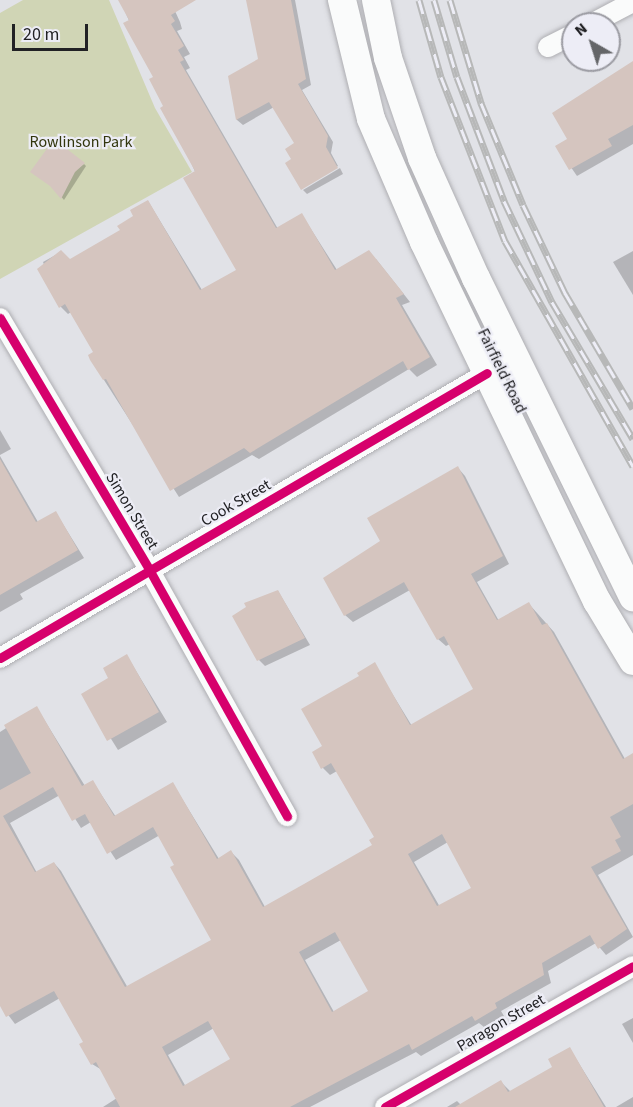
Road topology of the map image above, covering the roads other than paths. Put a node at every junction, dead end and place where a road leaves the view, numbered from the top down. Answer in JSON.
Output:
{"nodes":[{"id":1,"x":342,"y":0,"type":"edge"},
{"id":2,"x":376,"y":0,"type":"edge"},
{"id":3,"x":633,"y":2,"type":"edge"},
{"id":4,"x":614,"y":12,"type":"edge"},
{"id":5,"x":561,"y":40,"type":"edge"},
{"id":6,"x":548,"y":47,"type":"dead end"},
{"id":7,"x":0,"y":318,"type":"edge"},
{"id":8,"x":487,"y":373,"type":"junction"},
{"id":9,"x":150,"y":571,"type":"junction"},
{"id":10,"x":633,"y":597,"type":"edge"},
{"id":11,"x":0,"y":658,"type":"edge"},
{"id":12,"x":633,"y":661,"type":"edge"},
{"id":13,"x":287,"y":816,"type":"dead end"},
{"id":14,"x":633,"y":966,"type":"edge"},
{"id":15,"x":385,"y":1107,"type":"edge"}],
"edges":[{"from":1,"to":8,"type":"main road","name":"Fairfield Road"},
{"from":2,"to":10,"type":"main road","name":"Fairfield Road"},
{"from":3,"to":4,"type":"street"},
{"from":5,"to":6,"type":"street"},
{"from":7,"to":9,"type":"street","name":"Simon Street"},
{"from":8,"to":9,"type":"street","name":"Cook Street"},
{"from":8,"to":12,"type":"main road","name":"Fairfield Road"},
{"from":9,"to":11,"type":"street","name":"Cook Street"},
{"from":9,"to":13,"type":"street","name":"Simon Street"},
{"from":14,"to":15,"type":"street","name":"Paragon Street"}]}
